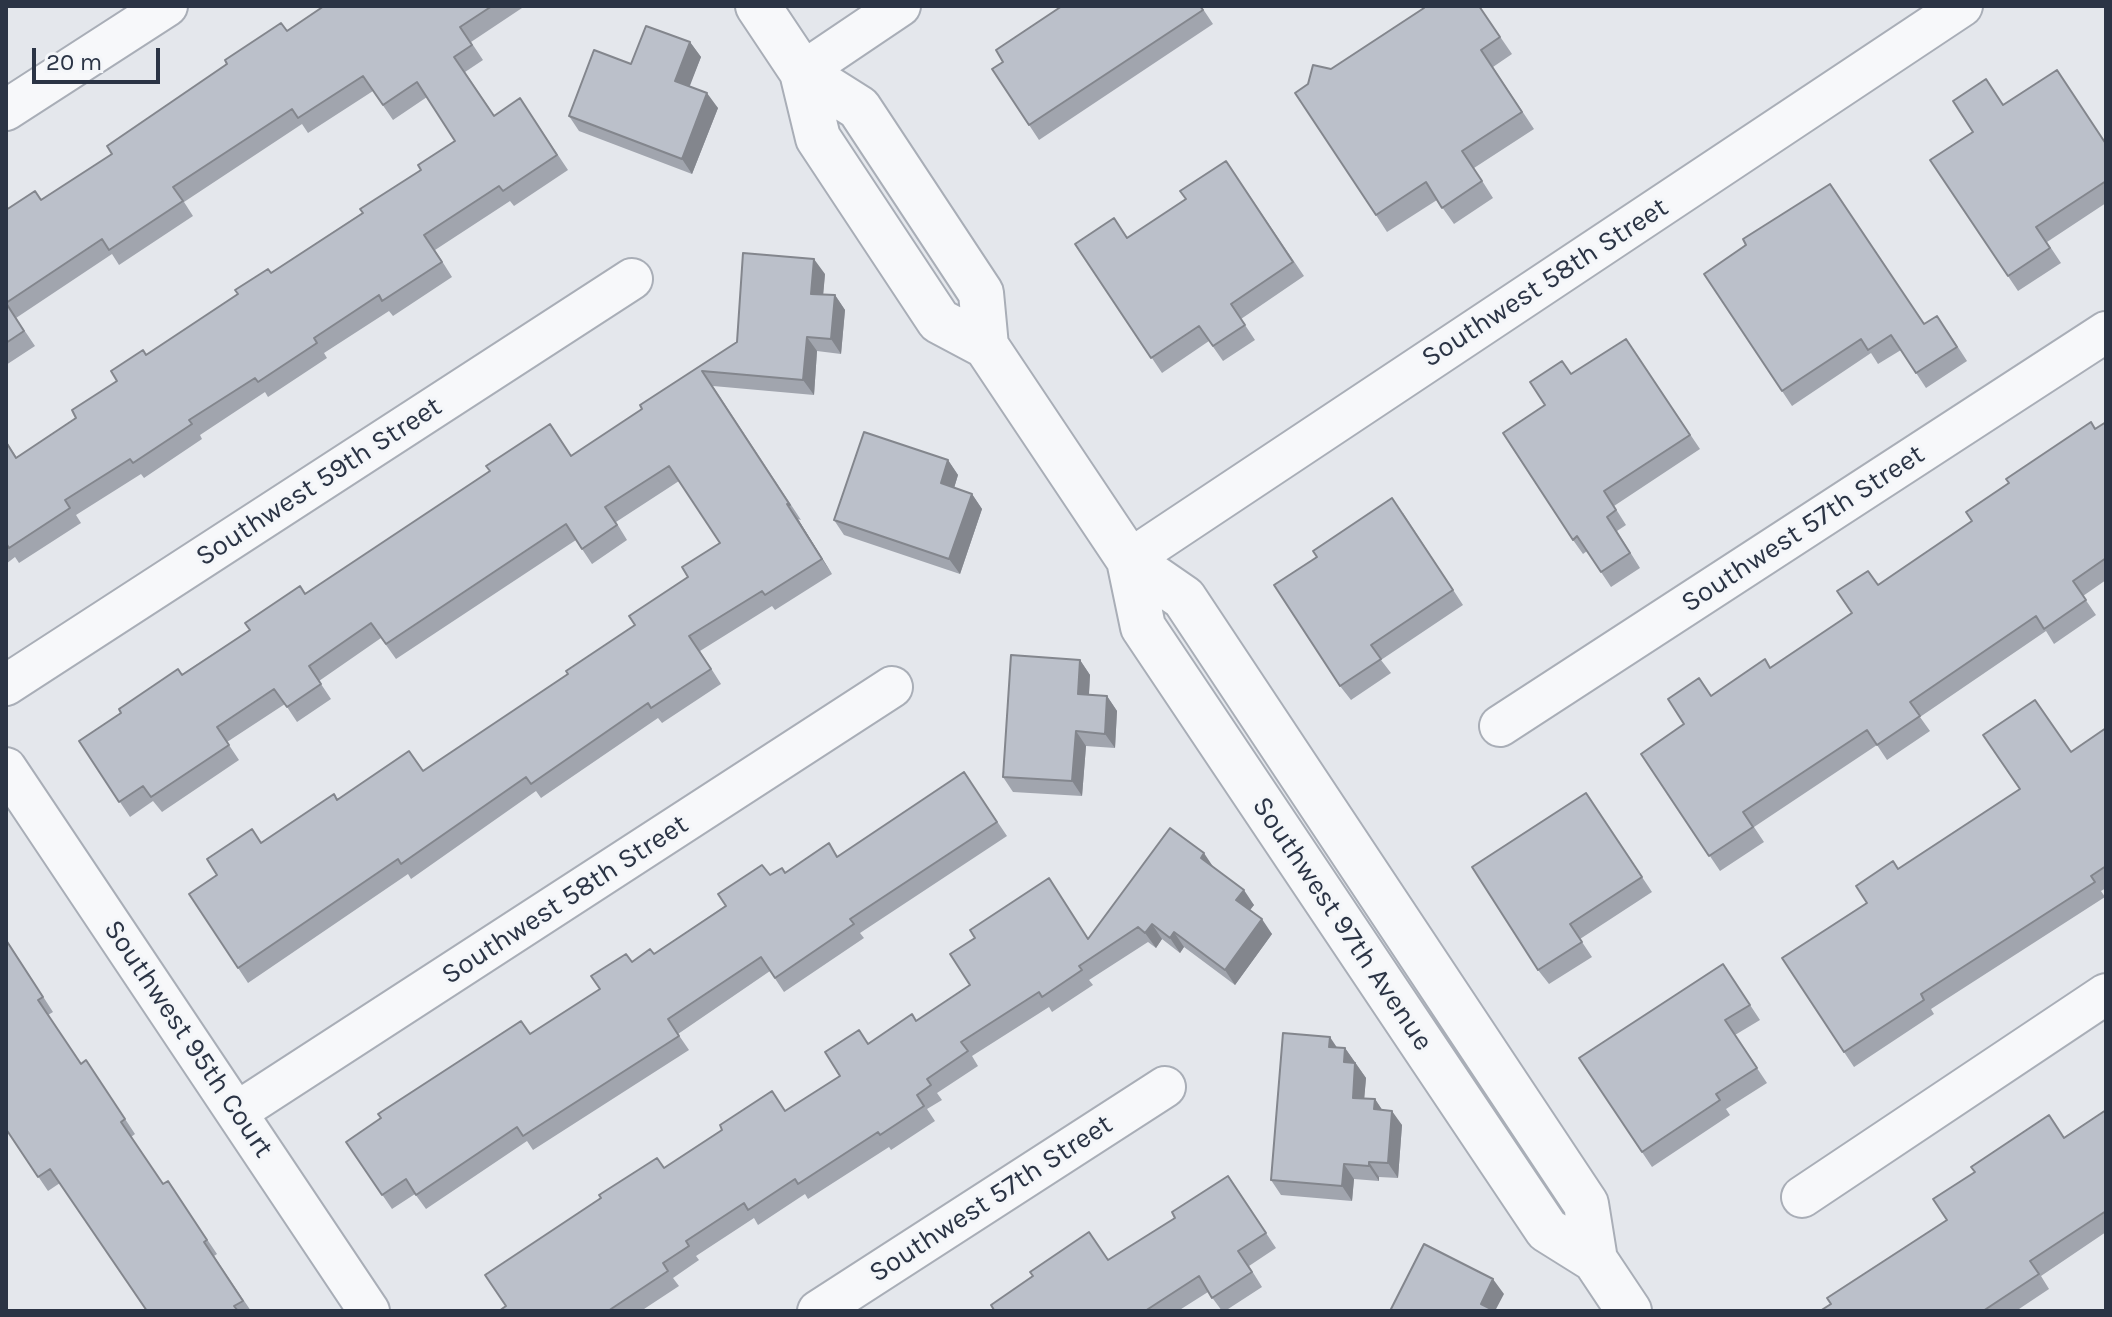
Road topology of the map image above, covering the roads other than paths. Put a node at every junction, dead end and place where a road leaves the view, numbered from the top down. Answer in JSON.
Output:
{"nodes":[{"id":1,"x":167,"y":6,"type":"edge"},
{"id":2,"x":758,"y":6,"type":"edge"},
{"id":3,"x":900,"y":6,"type":"edge"},
{"id":4,"x":1962,"y":6,"type":"edge"},
{"id":5,"x":117,"y":20,"type":"edge"},
{"id":6,"x":802,"y":72,"type":"junction"},
{"id":7,"x":6,"y":110,"type":"edge"},
{"id":8,"x":632,"y":279,"type":"dead end"},
{"id":9,"x":2106,"y":332,"type":"edge"},
{"id":10,"x":1129,"y":560,"type":"junction"},
{"id":11,"x":6,"y":685,"type":"edge"},
{"id":12,"x":892,"y":687,"type":"dead end"},
{"id":13,"x":1500,"y":726,"type":"dead end"},
{"id":14,"x":6,"y":768,"type":"edge"},
{"id":15,"x":2106,"y":994,"type":"edge"},
{"id":16,"x":1165,"y":1087,"type":"dead end"},
{"id":17,"x":237,"y":1112,"type":"junction"},
{"id":18,"x":1802,"y":1197,"type":"dead end"},
{"id":19,"x":369,"y":1311,"type":"edge"},
{"id":20,"x":818,"y":1311,"type":"edge"},
{"id":21,"x":1629,"y":1311,"type":"edge"}],
"edges":[{"from":1,"to":5,"type":"street"},
{"from":2,"to":6,"type":"street","name":"Southwest 97th Avenue"},
{"from":3,"to":6,"type":"street"},
{"from":4,"to":10,"type":"street","name":"Southwest 58th Street"},
{"from":5,"to":7,"type":"street"},
{"from":6,"to":10,"type":"street","name":"Southwest 97th Avenue"},
{"from":8,"to":11,"type":"street","name":"Southwest 59th Street"},
{"from":9,"to":13,"type":"street","name":"Southwest 57th Street"},
{"from":10,"to":21,"type":"street","name":"Southwest 97th Avenue"},
{"from":12,"to":17,"type":"street","name":"Southwest 58th Street"},
{"from":14,"to":17,"type":"street","name":"Southwest 95th Court"},
{"from":15,"to":18,"type":"street"},
{"from":16,"to":20,"type":"street","name":"Southwest 57th Street"},
{"from":17,"to":19,"type":"street","name":"Southwest 95th Court"}]}
